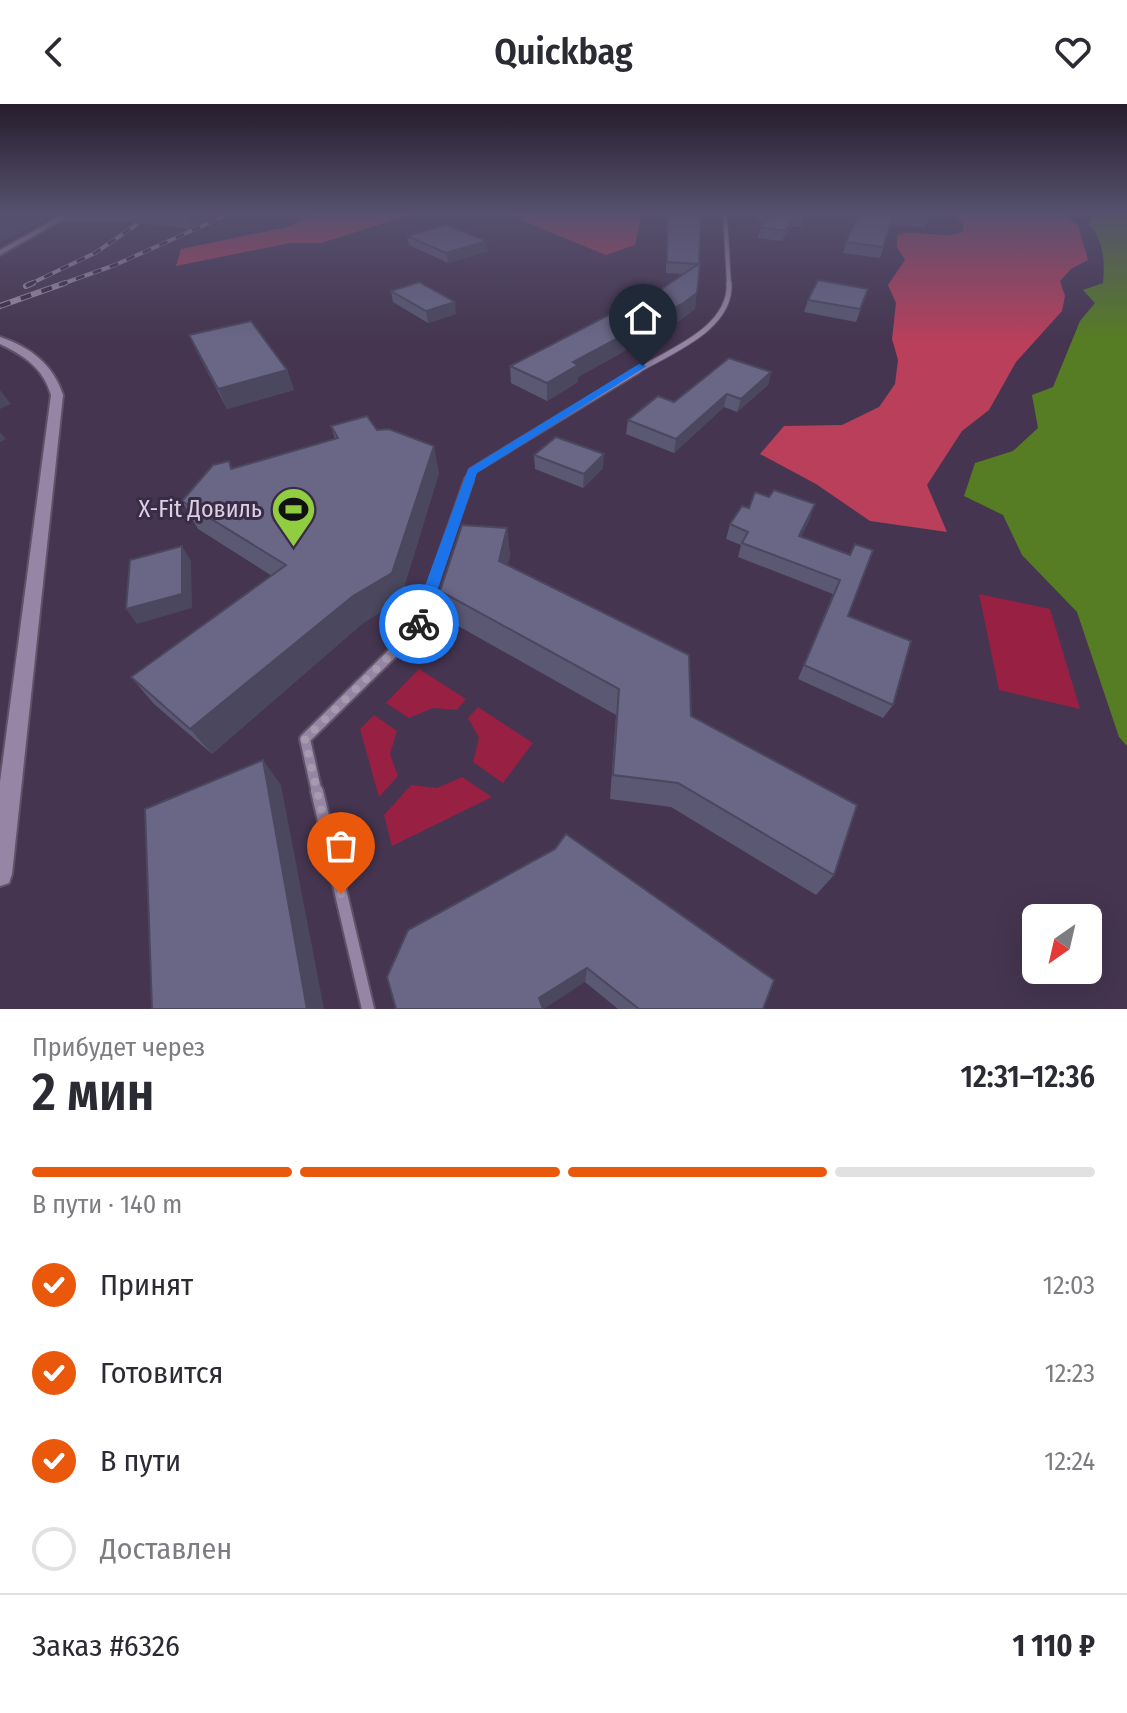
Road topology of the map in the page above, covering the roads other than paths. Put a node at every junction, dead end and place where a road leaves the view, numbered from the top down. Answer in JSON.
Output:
{"nodes":[{"id":1,"x":728,"y":256,"type":"edge"},
{"id":2,"x":0,"y":340,"type":"edge"},
{"id":3,"x":0,"y":874,"type":"edge"},
{"id":4,"x":368,"y":1009,"type":"edge"}],
"edges":[{"from":1,"to":4,"type":"street"},
{"from":2,"to":3,"type":"street"}]}
